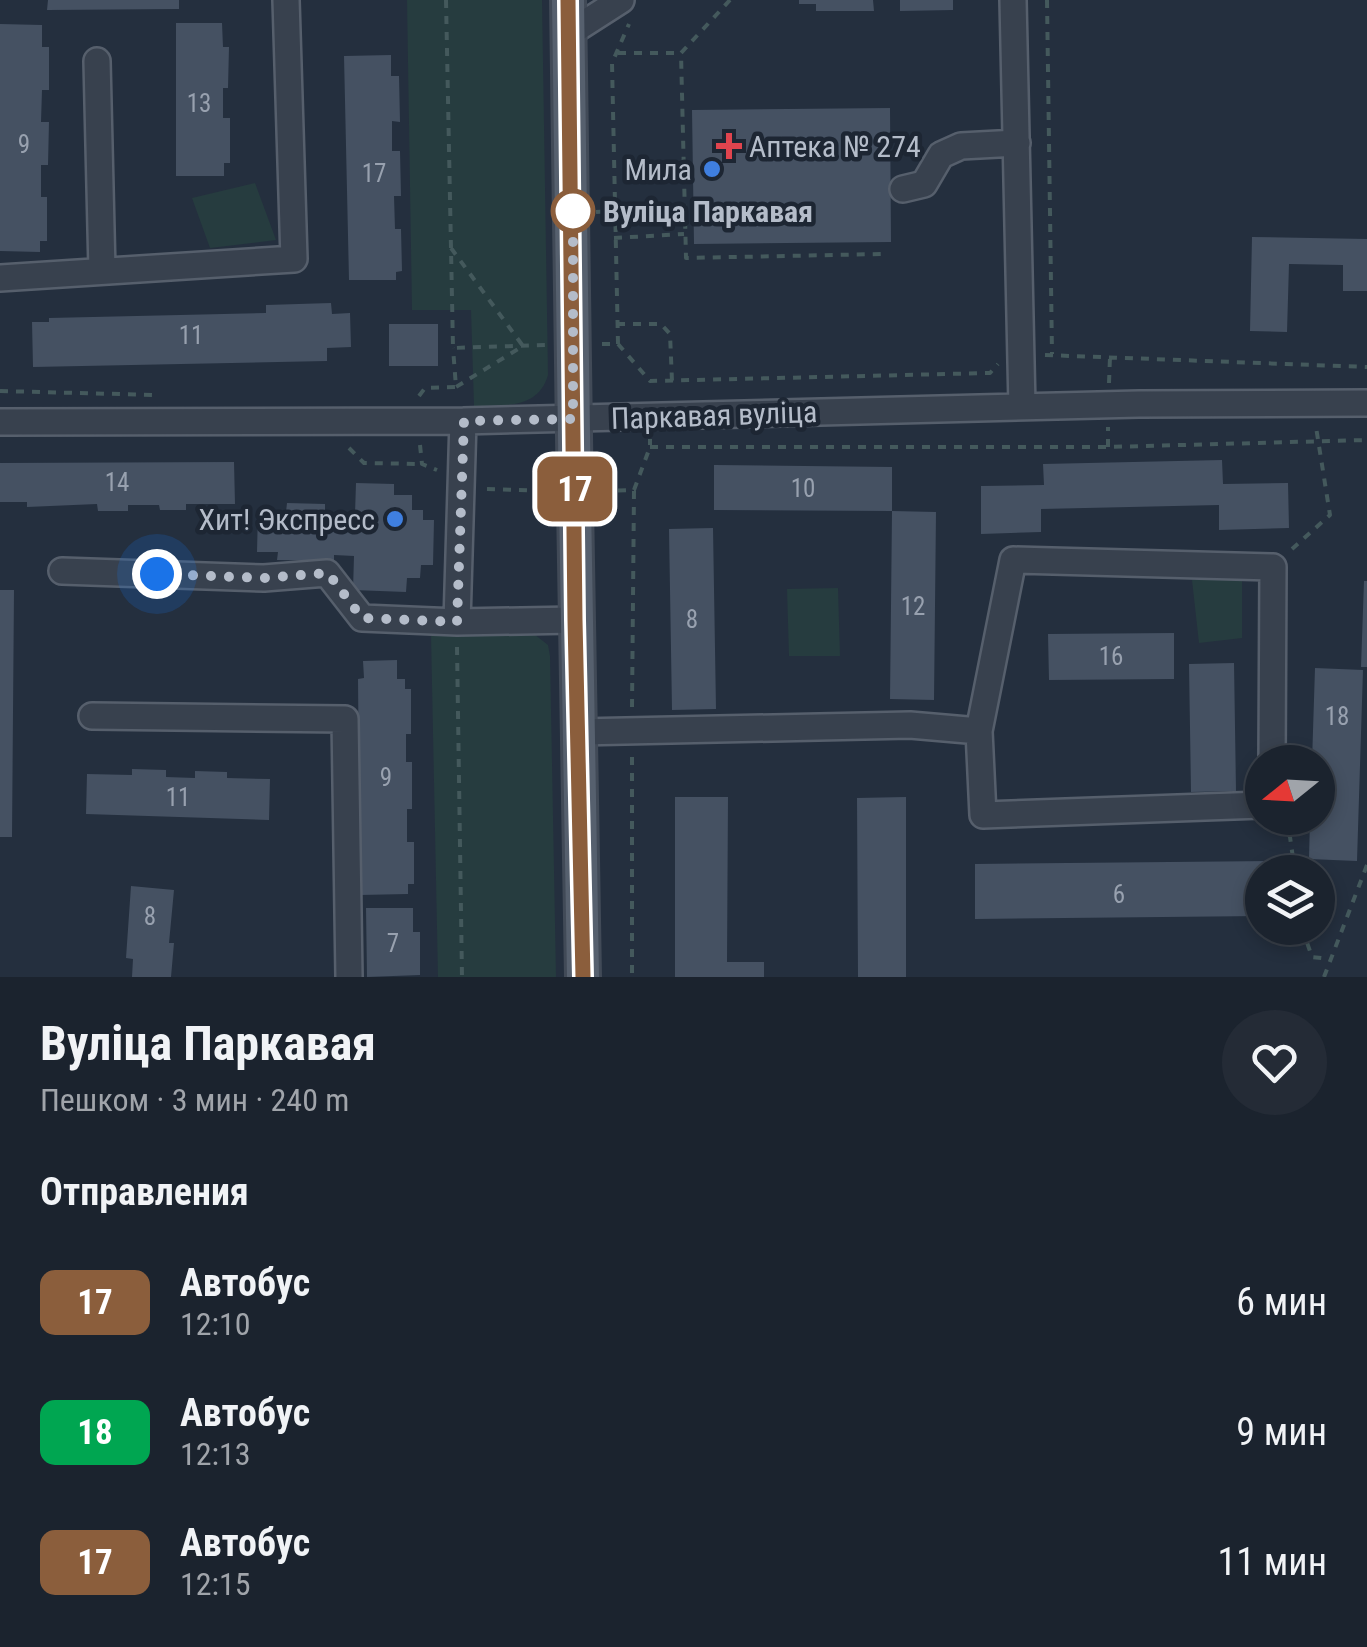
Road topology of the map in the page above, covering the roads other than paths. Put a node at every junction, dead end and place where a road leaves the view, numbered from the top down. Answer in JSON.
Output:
{"nodes":[{"id":1,"x":286,"y":0,"type":"edge"},
{"id":2,"x":568,"y":0,"type":"edge"},
{"id":3,"x":1013,"y":0,"type":"edge"},
{"id":4,"x":627,"y":7,"type":"edge"},
{"id":5,"x":568,"y":34,"type":"junction"},
{"id":6,"x":97,"y":61,"type":"dead end"},
{"id":7,"x":1017,"y":143,"type":"junction"},
{"id":8,"x":902,"y":189,"type":"dead end"},
{"id":9,"x":102,"y":272,"type":"junction"},
{"id":10,"x":0,"y":278,"type":"edge"},
{"id":11,"x":1367,"y":403,"type":"edge"},
{"id":12,"x":1022,"y":407,"type":"junction"},
{"id":13,"x":573,"y":419,"type":"junction"},
{"id":14,"x":464,"y":421,"type":"junction"},
{"id":15,"x":0,"y":422,"type":"edge"},
{"id":16,"x":62,"y":570,"type":"dead end"},
{"id":17,"x":575,"y":620,"type":"junction"},
{"id":18,"x":457,"y":622,"type":"junction"},
{"id":19,"x":92,"y":716,"type":"dead end"},
{"id":20,"x":979,"y":731,"type":"junction"},
{"id":21,"x":579,"y":732,"type":"junction"},
{"id":22,"x":1272,"y":745,"type":"edge"},
{"id":23,"x":1245,"y":806,"type":"edge"},
{"id":24,"x":349,"y":977,"type":"edge"},
{"id":25,"x":583,"y":977,"type":"edge"}],
"edges":[{"from":1,"to":9,"type":"street"},
{"from":2,"to":5,"type":"main road"},
{"from":3,"to":7,"type":"street"},
{"from":4,"to":5,"type":"street"},
{"from":5,"to":13,"type":"main road"},
{"from":6,"to":9,"type":"street"},
{"from":7,"to":8,"type":"street"},
{"from":7,"to":12,"type":"street"},
{"from":9,"to":10,"type":"street"},
{"from":11,"to":12,"type":"street","name":"Паркавая вуліца"},
{"from":12,"to":13,"type":"street","name":"Паркавая вуліца"},
{"from":13,"to":14,"type":"street","name":"Паркавая вуліца"},
{"from":13,"to":17,"type":"main road"},
{"from":14,"to":15,"type":"street","name":"Паркавая вуліца"},
{"from":14,"to":18,"type":"street"},
{"from":16,"to":18,"type":"street"},
{"from":17,"to":18,"type":"street"},
{"from":17,"to":21,"type":"main road"},
{"from":19,"to":24,"type":"street"},
{"from":20,"to":21,"type":"street"},
{"from":20,"to":22,"type":"street"},
{"from":20,"to":23,"type":"street"},
{"from":21,"to":25,"type":"main road"}]}
